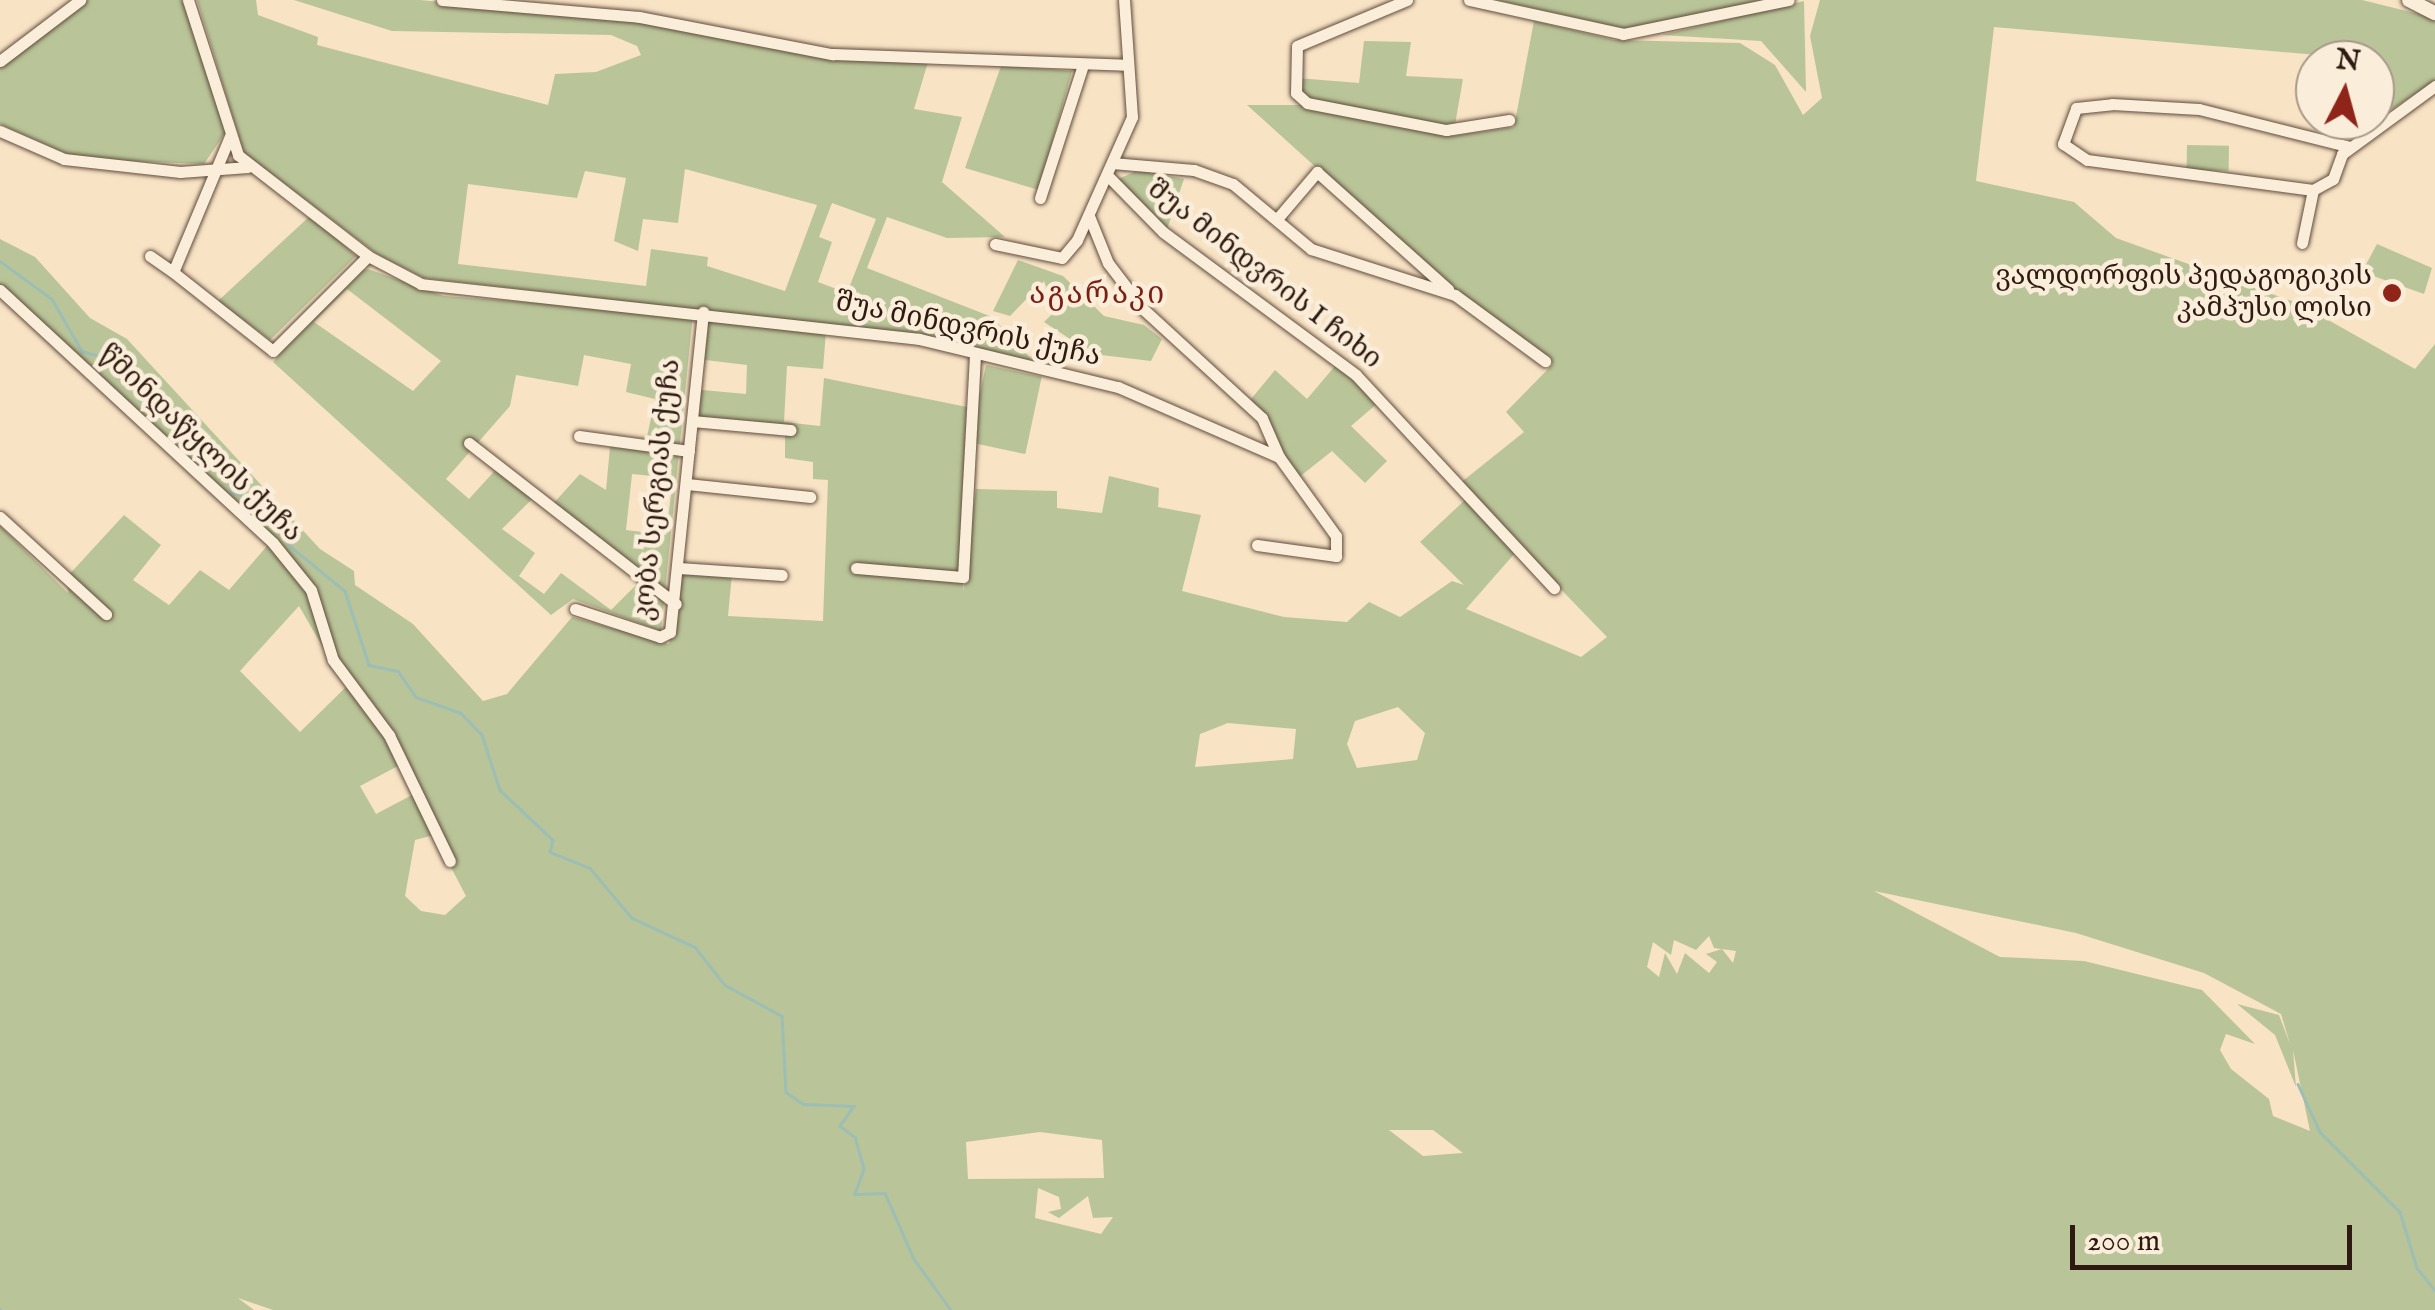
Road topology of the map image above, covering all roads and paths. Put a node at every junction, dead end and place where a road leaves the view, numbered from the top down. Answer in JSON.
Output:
{"nodes":[{"id":1,"x":80,"y":0,"type":"edge"},
{"id":2,"x":188,"y":0,"type":"edge"},
{"id":3,"x":442,"y":0,"type":"edge"},
{"id":4,"x":1124,"y":0,"type":"edge"},
{"id":5,"x":1407,"y":0,"type":"edge"},
{"id":6,"x":1469,"y":0,"type":"edge"},
{"id":7,"x":1789,"y":0,"type":"edge"},
{"id":8,"x":2409,"y":0,"type":"edge"},
{"id":9,"x":2435,"y":13,"type":"edge"},
{"id":10,"x":0,"y":60,"type":"edge"},
{"id":11,"x":1083,"y":65,"type":"junction"},
{"id":12,"x":1127,"y":65,"type":"junction"},
{"id":13,"x":2435,"y":86,"type":"edge"},
{"id":14,"x":1509,"y":120,"type":"dead end"},
{"id":15,"x":0,"y":130,"type":"edge"},
{"id":16,"x":230,"y":136,"type":"junction"},
{"id":17,"x":2350,"y":148,"type":"junction"},
{"id":18,"x":1112,"y":163,"type":"junction"},
{"id":19,"x":210,"y":166,"type":"junction"},
{"id":20,"x":252,"y":169,"type":"junction"},
{"id":21,"x":1108,"y":176,"type":"junction"},
{"id":22,"x":2313,"y":190,"type":"junction"},
{"id":23,"x":1040,"y":198,"type":"dead end"},
{"id":24,"x":1088,"y":216,"type":"junction"},
{"id":25,"x":1276,"y":218,"type":"junction"},
{"id":26,"x":2302,"y":243,"type":"dead end"},
{"id":27,"x":995,"y":244,"type":"dead end"},
{"id":28,"x":150,"y":256,"type":"dead end"},
{"id":29,"x":368,"y":256,"type":"junction"},
{"id":30,"x":172,"y":272,"type":"junction"},
{"id":31,"x":0,"y":290,"type":"edge"},
{"id":32,"x":1455,"y":296,"type":"junction"},
{"id":33,"x":703,"y":312,"type":"junction"},
{"id":34,"x":975,"y":356,"type":"junction"},
{"id":35,"x":1545,"y":361,"type":"dead end"},
{"id":36,"x":692,"y":422,"type":"junction"},
{"id":37,"x":791,"y":430,"type":"dead end"},
{"id":38,"x":580,"y":436,"type":"dead end"},
{"id":39,"x":469,"y":443,"type":"dead end"},
{"id":40,"x":689,"y":451,"type":"junction"},
{"id":41,"x":1279,"y":457,"type":"junction"},
{"id":42,"x":687,"y":484,"type":"junction"},
{"id":43,"x":810,"y":497,"type":"dead end"},
{"id":44,"x":0,"y":517,"type":"edge"},
{"id":45,"x":1257,"y":545,"type":"dead end"},
{"id":46,"x":679,"y":568,"type":"junction"},
{"id":47,"x":856,"y":568,"type":"dead end"},
{"id":48,"x":782,"y":575,"type":"dead end"},
{"id":49,"x":1554,"y":588,"type":"dead end"},
{"id":50,"x":676,"y":604,"type":"junction"},
{"id":51,"x":575,"y":608,"type":"dead end"},
{"id":52,"x":106,"y":614,"type":"dead end"},
{"id":53,"x":450,"y":861,"type":"dead end"}],
"edges":[{"from":1,"to":10,"type":"street"},
{"from":2,"to":16,"type":"street","name":"შუა მინდვრის ქუჩა"},
{"from":3,"to":11,"type":"street"},
{"from":4,"to":12,"type":"street"},
{"from":5,"to":14,"type":"street"},
{"from":6,"to":7,"type":"street"},
{"from":8,"to":9,"type":"street"},
{"from":11,"to":12,"type":"street"},
{"from":11,"to":23,"type":"street"},
{"from":12,"to":18,"type":"street"},
{"from":13,"to":17,"type":"street"},
{"from":15,"to":19,"type":"street"},
{"from":16,"to":19,"type":"street"},
{"from":16,"to":20,"type":"street","name":"შუა მინდვრის ქუჩა"},
{"from":17,"to":22,"type":"street"},
{"from":17,"to":22,"type":"street"},
{"from":18,"to":21,"type":"street"},
{"from":18,"to":25,"type":"street"},
{"from":19,"to":20,"type":"street"},
{"from":19,"to":30,"type":"street"},
{"from":20,"to":29,"type":"street","name":"შუა მინდვრის ქუჩა"},
{"from":21,"to":24,"type":"street"},
{"from":21,"to":49,"type":"street","name":"შუა მინდვრის I ჩიხი"},
{"from":22,"to":26,"type":"street"},
{"from":24,"to":27,"type":"street"},
{"from":24,"to":41,"type":"street"},
{"from":25,"to":32,"type":"street"},
{"from":25,"to":32,"type":"street"},
{"from":28,"to":30,"type":"street"},
{"from":29,"to":30,"type":"street"},
{"from":29,"to":33,"type":"street","name":"შუა მინდვრის ქუჩა"},
{"from":31,"to":53,"type":"street","name":"წმინდაწყლის ქუჩა"},
{"from":32,"to":35,"type":"street"},
{"from":33,"to":34,"type":"street","name":"შუა მინდვრის ქუჩა"},
{"from":33,"to":36,"type":"street","name":"კობა სერგიას ქუჩა"},
{"from":34,"to":41,"type":"street","name":"შუა მინდვრის ქუჩა"},
{"from":34,"to":47,"type":"street"},
{"from":36,"to":37,"type":"street"},
{"from":36,"to":40,"type":"street","name":"კობა სერგიას ქუჩა"},
{"from":38,"to":40,"type":"street"},
{"from":39,"to":50,"type":"street"},
{"from":40,"to":42,"type":"street","name":"კობა სერგიას ქუჩა"},
{"from":41,"to":45,"type":"street"},
{"from":42,"to":43,"type":"street"},
{"from":42,"to":46,"type":"street","name":"კობა სერგიას ქუჩა"},
{"from":44,"to":52,"type":"street"},
{"from":46,"to":48,"type":"street"},
{"from":46,"to":50,"type":"street","name":"კობა სერგიას ქუჩა"},
{"from":50,"to":51,"type":"street","name":"კობა სერგიას ქუჩა"}]}
